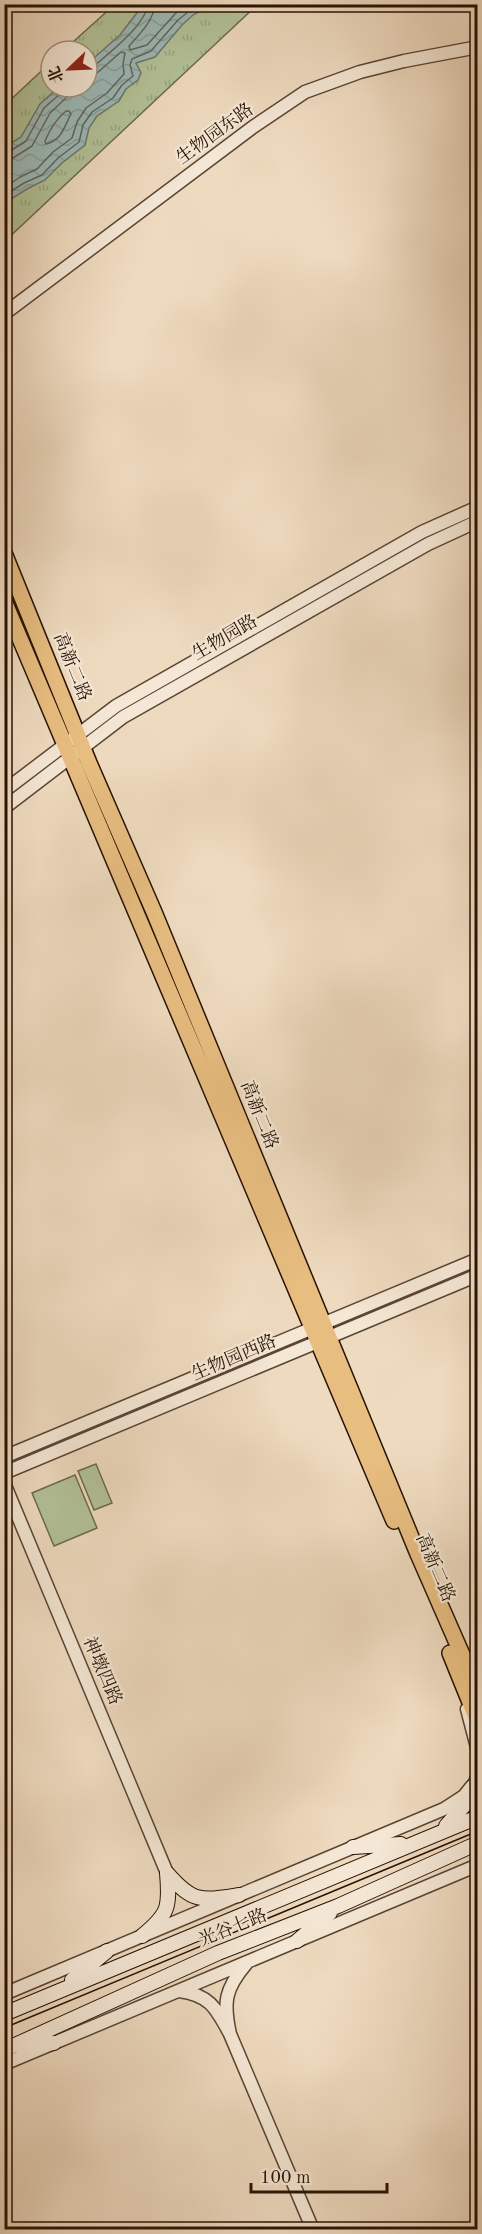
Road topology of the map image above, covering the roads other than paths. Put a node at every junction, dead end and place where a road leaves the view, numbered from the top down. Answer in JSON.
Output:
{"nodes":[{"id":1,"x":477,"y":47,"type":"edge"},
{"id":2,"x":4,"y":314,"type":"edge"},
{"id":3,"x":477,"y":507,"type":"edge"},
{"id":4,"x":477,"y":521,"type":"edge"},
{"id":5,"x":4,"y":553,"type":"edge"},
{"id":6,"x":4,"y":601,"type":"edge"},
{"id":7,"x":80,"y":741,"type":"junction"},
{"id":8,"x":67,"y":751,"type":"junction"},
{"id":9,"x":4,"y":791,"type":"edge"},
{"id":10,"x":4,"y":808,"type":"edge"},
{"id":11,"x":477,"y":1259,"type":"edge"},
{"id":12,"x":477,"y":1275,"type":"edge"},
{"id":13,"x":320,"y":1333,"type":"junction"},
{"id":14,"x":4,"y":1457,"type":"edge"},
{"id":15,"x":4,"y":1473,"type":"edge"},
{"id":16,"x":4,"y":1483,"type":"edge"},
{"id":17,"x":456,"y":1667,"type":"junction"},
{"id":18,"x":477,"y":1691,"type":"edge"},
{"id":19,"x":477,"y":1722,"type":"edge"},
{"id":20,"x":477,"y":1751,"type":"edge"},
{"id":21,"x":477,"y":1777,"type":"edge"},
{"id":22,"x":477,"y":1816,"type":"edge"},
{"id":23,"x":439,"y":1832,"type":"junction"},
{"id":24,"x":412,"y":1844,"type":"junction"},
{"id":25,"x":477,"y":1844,"type":"edge"},
{"id":26,"x":353,"y":1847,"type":"junction"},
{"id":27,"x":477,"y":1854,"type":"edge"},
{"id":28,"x":447,"y":1858,"type":"junction"},
{"id":29,"x":477,"y":1865,"type":"edge"},
{"id":30,"x":167,"y":1873,"type":"junction"},
{"id":31,"x":239,"y":1895,"type":"junction"},
{"id":32,"x":338,"y":1906,"type":"junction"},
{"id":33,"x":142,"y":1936,"type":"junction"},
{"id":34,"x":297,"y":1941,"type":"junction"},
{"id":35,"x":108,"y":1951,"type":"junction"},
{"id":36,"x":248,"y":1961,"type":"junction"},
{"id":37,"x":60,"y":1990,"type":"junction"},
{"id":38,"x":177,"y":1991,"type":"junction"},
{"id":39,"x":4,"y":1994,"type":"edge"},
{"id":40,"x":4,"y":2014,"type":"edge"},
{"id":41,"x":230,"y":2034,"type":"junction"},
{"id":42,"x":54,"y":2043,"type":"junction"},
{"id":43,"x":6,"y":2049,"type":"edge"},
{"id":44,"x":4,"y":2064,"type":"edge"},
{"id":45,"x":313,"y":2229,"type":"edge"}],
"edges":[{"from":1,"to":2,"type":"street","name":"生物园东路"},
{"from":3,"to":7,"type":"street","name":"生物园路"},
{"from":4,"to":7,"type":"street","name":"生物园路"},
{"from":5,"to":7,"type":"main road","name":"高新二路"},
{"from":6,"to":8,"type":"main road","name":"高新二路"},
{"from":7,"to":8,"type":"street","name":"生物园路"},
{"from":7,"to":13,"type":"main road","name":"高新二路"},
{"from":8,"to":9,"type":"street","name":"生物园路"},
{"from":8,"to":10,"type":"street","name":"生物园路"},
{"from":8,"to":13,"type":"main road","name":"高新二路"},
{"from":11,"to":13,"type":"street","name":"生物园西路"},
{"from":12,"to":13,"type":"street","name":"生物园西路"},
{"from":13,"to":14,"type":"street","name":"生物园西路"},
{"from":13,"to":15,"type":"street","name":"生物园西路"},
{"from":13,"to":17,"type":"main road","name":"高新二路"},
{"from":13,"to":18,"type":"main road","name":"高新二路"},
{"from":16,"to":30,"type":"street","name":"神墩四路"},
{"from":17,"to":19,"type":"main road","name":"高新二路"},
{"from":17,"to":20,"type":"street"},
{"from":21,"to":23,"type":"main road"},
{"from":21,"to":26,"type":"street"},
{"from":22,"to":23,"type":"main road","name":"光谷七路"},
{"from":23,"to":24,"type":"main road","name":"光谷七路"},
{"from":24,"to":26,"type":"main road"},
{"from":24,"to":37,"type":"main road","name":"光谷七路"},
{"from":25,"to":28,"type":"main road","name":"光谷七路"},
{"from":26,"to":31,"type":"street"},
{"from":27,"to":28,"type":"main road"},
{"from":28,"to":32,"type":"main road","name":"光谷七路"},
{"from":29,"to":34,"type":"street"},
{"from":30,"to":31,"type":"main road"},
{"from":30,"to":33,"type":"main road"},
{"from":31,"to":33,"type":"street"},
{"from":32,"to":34,"type":"main road"},
{"from":32,"to":43,"type":"main road","name":"光谷七路"},
{"from":33,"to":35,"type":"street"},
{"from":34,"to":36,"type":"street"},
{"from":35,"to":37,"type":"main road"},
{"from":35,"to":39,"type":"street"},
{"from":36,"to":38,"type":"street"},
{"from":36,"to":41,"type":"street"},
{"from":37,"to":40,"type":"main road","name":"光谷七路"},
{"from":38,"to":41,"type":"street"},
{"from":38,"to":42,"type":"street"},
{"from":41,"to":45,"type":"street"},
{"from":42,"to":43,"type":"main road"},
{"from":42,"to":44,"type":"street"}]}
